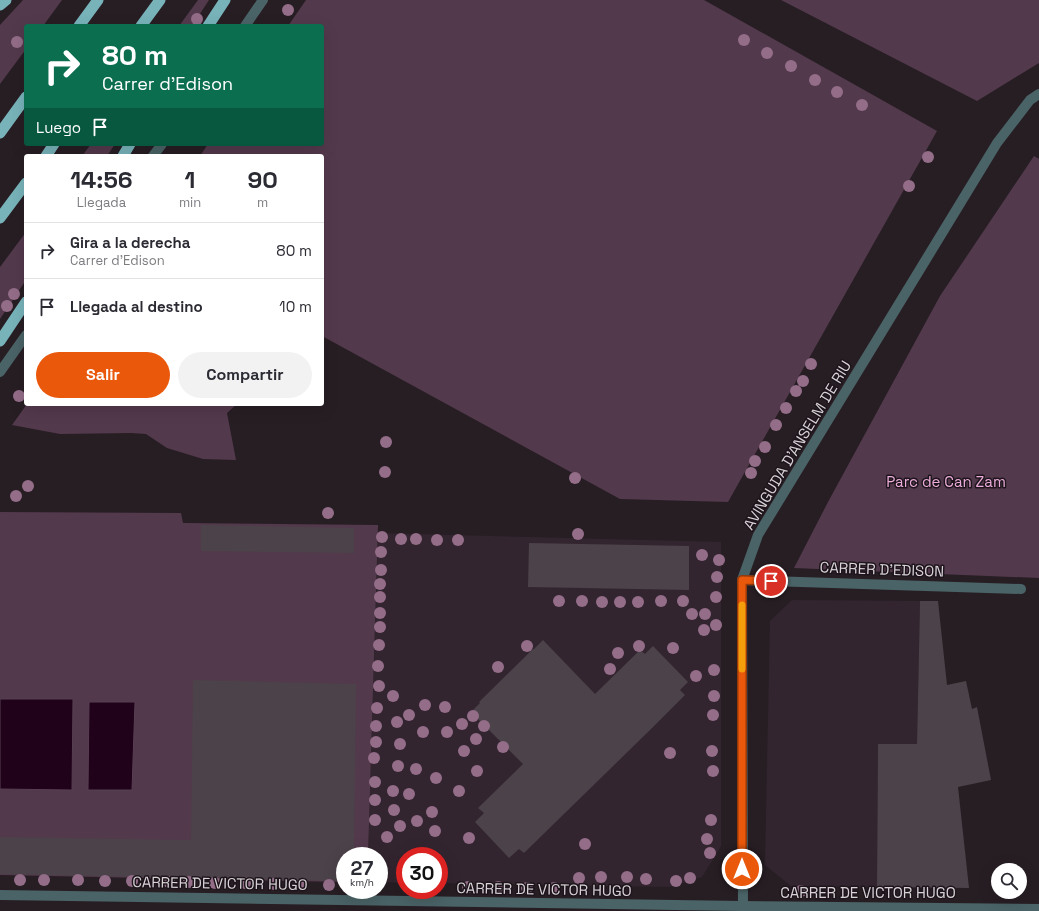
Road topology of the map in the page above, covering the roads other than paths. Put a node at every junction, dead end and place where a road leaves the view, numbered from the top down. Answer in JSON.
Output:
{"nodes":[{"id":1,"x":6,"y":0,"type":"edge"},
{"id":2,"x":98,"y":0,"type":"edge"},
{"id":3,"x":160,"y":0,"type":"edge"},
{"id":4,"x":225,"y":0,"type":"edge"},
{"id":5,"x":263,"y":0,"type":"edge"},
{"id":6,"x":0,"y":5,"type":"edge"},
{"id":7,"x":80,"y":24,"type":"edge"},
{"id":8,"x":142,"y":24,"type":"edge"},
{"id":9,"x":209,"y":24,"type":"edge"},
{"id":10,"x":246,"y":24,"type":"edge"},
{"id":11,"x":1039,"y":94,"type":"edge"},
{"id":12,"x":24,"y":100,"type":"edge"},
{"id":13,"x":0,"y":132,"type":"edge"},
{"id":14,"x":24,"y":185,"type":"edge"},
{"id":15,"x":0,"y":218,"type":"edge"},
{"id":16,"x":24,"y":305,"type":"edge"},
{"id":17,"x":24,"y":338,"type":"edge"},
{"id":18,"x":0,"y":341,"type":"edge"},
{"id":19,"x":0,"y":372,"type":"edge"},
{"id":20,"x":742,"y":580,"type":"junction"},
{"id":21,"x":1021,"y":588,"type":"dead end"},
{"id":22,"x":0,"y":895,"type":"edge"},
{"id":23,"x":1039,"y":908,"type":"edge"},
{"id":24,"x":742,"y":909,"type":"edge"}],
"edges":[{"from":1,"to":6,"type":"highway"},
{"from":2,"to":7,"type":"highway"},
{"from":3,"to":8,"type":"highway"},
{"from":4,"to":9,"type":"highway"},
{"from":5,"to":10,"type":"street"},
{"from":11,"to":20,"type":"street","name":"AVINGUDA D'ANSELM DE RIU"},
{"from":12,"to":13,"type":"highway"},
{"from":14,"to":15,"type":"highway"},
{"from":16,"to":18,"type":"highway"},
{"from":17,"to":19,"type":"street"},
{"from":20,"to":21,"type":"street","name":"CARRER D'EDISON"},
{"from":20,"to":24,"type":"street","name":"AVINGUDA D'ANSELM DE RIU"},
{"from":22,"to":24,"type":"street","name":"CARRER DE VICTOR HUGO"},
{"from":23,"to":24,"type":"street","name":"CARRER DE VICTOR HUGO"}]}
